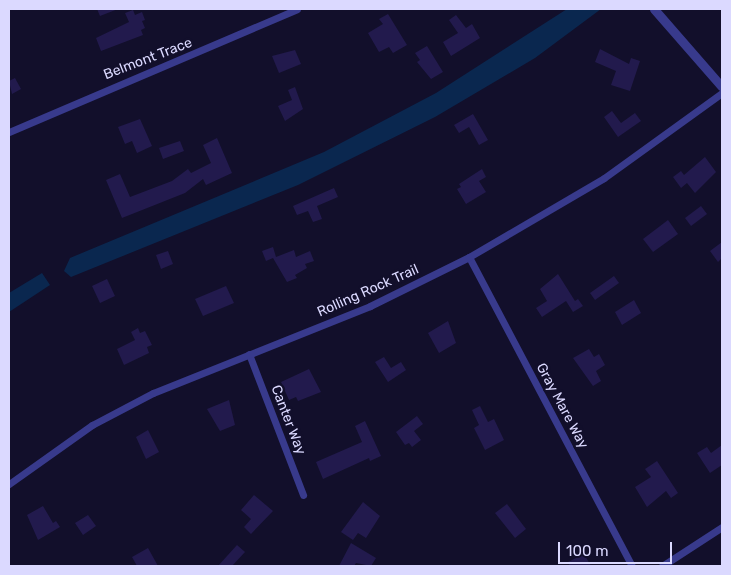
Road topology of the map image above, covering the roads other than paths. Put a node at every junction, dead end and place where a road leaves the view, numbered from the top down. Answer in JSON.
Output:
{"nodes":[{"id":1,"x":297,"y":9,"type":"edge"},
{"id":2,"x":654,"y":9,"type":"edge"},
{"id":3,"x":722,"y":87,"type":"edge"},
{"id":4,"x":722,"y":93,"type":"edge"},
{"id":5,"x":9,"y":132,"type":"edge"},
{"id":6,"x":469,"y":257,"type":"junction"},
{"id":7,"x":249,"y":354,"type":"junction"},
{"id":8,"x":9,"y":484,"type":"edge"},
{"id":9,"x":304,"y":495,"type":"dead end"},
{"id":10,"x":722,"y":527,"type":"edge"},
{"id":11,"x":632,"y":566,"type":"edge"},
{"id":12,"x":662,"y":566,"type":"edge"}],
"edges":[{"from":1,"to":5,"type":"street","name":"Belmont Trace"},
{"from":2,"to":3,"type":"street"},
{"from":4,"to":6,"type":"street","name":"Rolling Rock Trail"},
{"from":6,"to":7,"type":"street","name":"Rolling Rock Trail"},
{"from":6,"to":11,"type":"street","name":"Gray Mare Way"},
{"from":7,"to":8,"type":"street","name":"Rolling Rock Trail"},
{"from":7,"to":9,"type":"street","name":"Canter Way"},
{"from":10,"to":12,"type":"street"}]}
